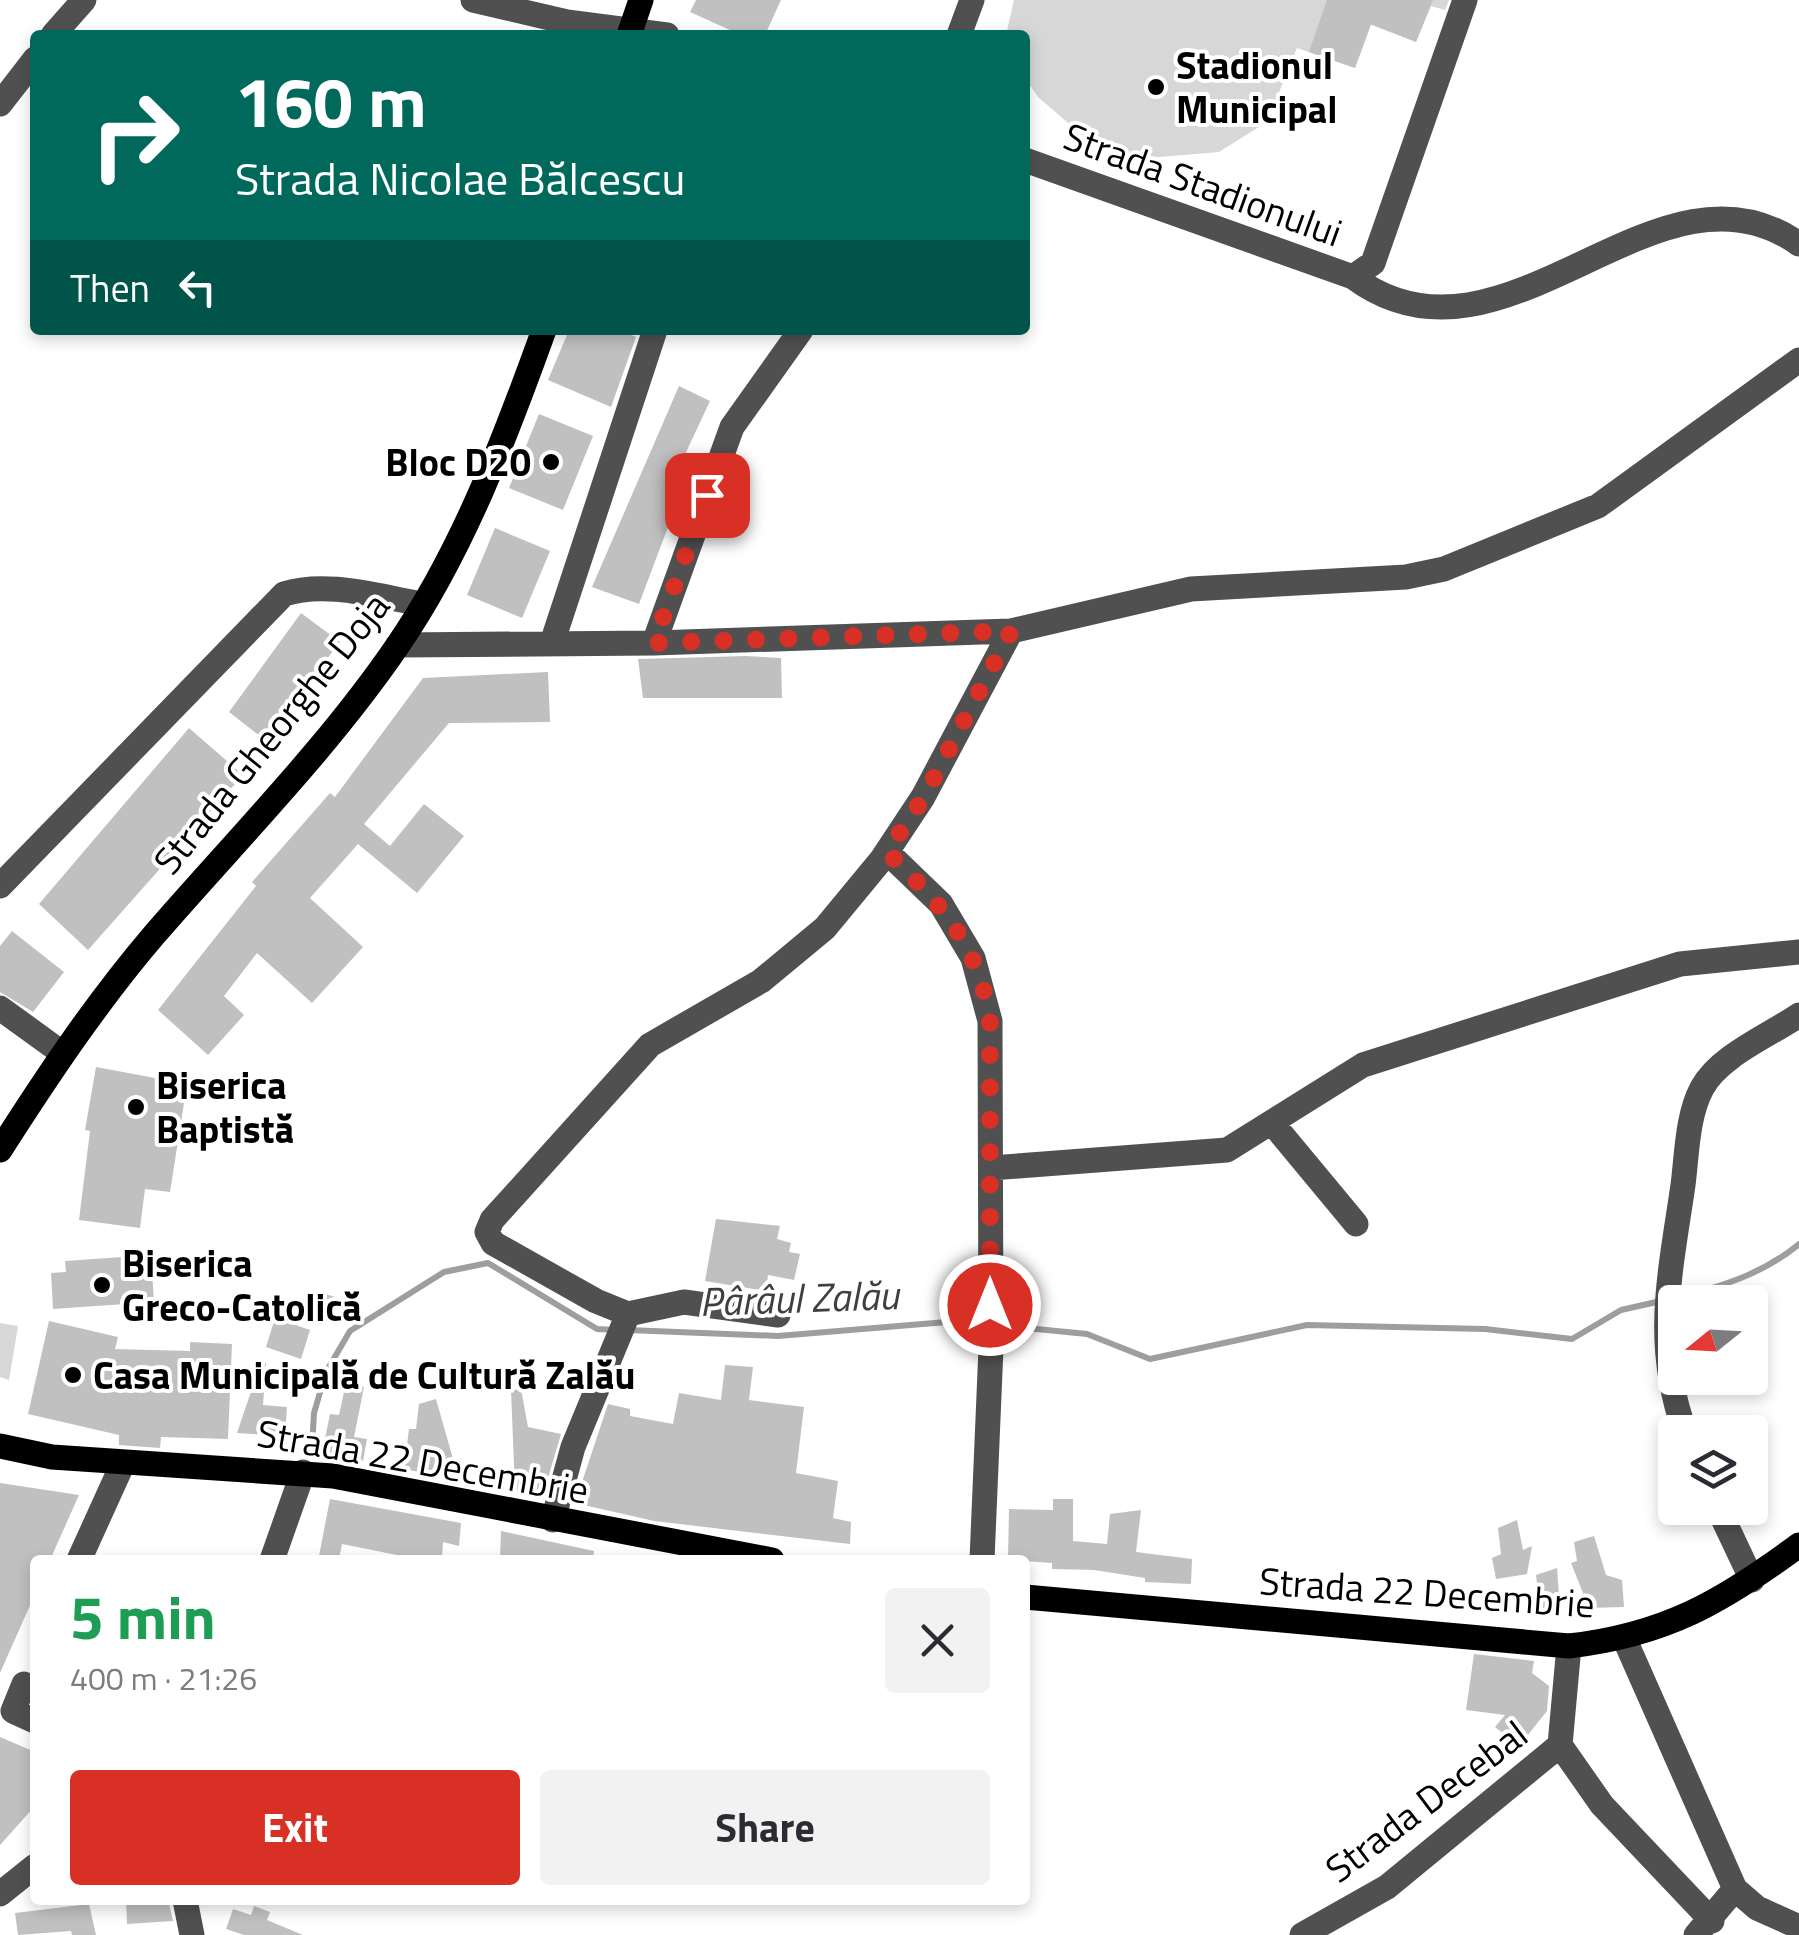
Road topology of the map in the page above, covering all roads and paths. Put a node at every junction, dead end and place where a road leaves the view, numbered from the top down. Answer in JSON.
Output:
{"nodes":[{"id":1,"x":84,"y":0,"type":"edge"},
{"id":2,"x":473,"y":0,"type":"edge"},
{"id":3,"x":641,"y":0,"type":"edge"},
{"id":4,"x":972,"y":0,"type":"edge"},
{"id":5,"x":1465,"y":0,"type":"edge"},
{"id":6,"x":57,"y":30,"type":"edge"},
{"id":7,"x":617,"y":30,"type":"edge"},
{"id":8,"x":631,"y":30,"type":"edge"},
{"id":9,"x":962,"y":30,"type":"edge"},
{"id":10,"x":30,"y":65,"type":"edge"},
{"id":11,"x":0,"y":104,"type":"edge"},
{"id":12,"x":1030,"y":162,"type":"edge"},
{"id":13,"x":1799,"y":244,"type":"edge"},
{"id":14,"x":1354,"y":277,"type":"junction"},
{"id":15,"x":542,"y":335,"type":"edge"},
{"id":16,"x":653,"y":335,"type":"edge"},
{"id":17,"x":798,"y":335,"type":"edge"},
{"id":18,"x":1799,"y":360,"type":"edge"},
{"id":19,"x":423,"y":604,"type":"junction"},
{"id":20,"x":1011,"y":631,"type":"junction"},
{"id":21,"x":552,"y":643,"type":"junction"},
{"id":22,"x":654,"y":643,"type":"junction"},
{"id":23,"x":398,"y":645,"type":"junction"},
{"id":24,"x":887,"y":852,"type":"junction"},
{"id":25,"x":0,"y":886,"type":"edge"},
{"id":26,"x":1799,"y":952,"type":"edge"},
{"id":27,"x":0,"y":1008,"type":"edge"},
{"id":28,"x":1799,"y":1015,"type":"edge"},
{"id":29,"x":62,"y":1053,"type":"junction"},
{"id":30,"x":1273,"y":1124,"type":"junction"},
{"id":31,"x":0,"y":1150,"type":"edge"},
{"id":32,"x":991,"y":1168,"type":"junction"},
{"id":33,"x":1356,"y":1224,"type":"dead end"},
{"id":34,"x":628,"y":1314,"type":"junction"},
{"id":35,"x":778,"y":1314,"type":"dead end"},
{"id":36,"x":1679,"y":1415,"type":"edge"},
{"id":37,"x":0,"y":1446,"type":"edge"},
{"id":38,"x":123,"y":1463,"type":"junction"},
{"id":39,"x":303,"y":1472,"type":"junction"},
{"id":40,"x":552,"y":1520,"type":"junction"},
{"id":41,"x":1726,"y":1525,"type":"edge"},
{"id":42,"x":1799,"y":1545,"type":"edge"},
{"id":43,"x":81,"y":1555,"type":"edge"},
{"id":44,"x":274,"y":1555,"type":"edge"},
{"id":45,"x":744,"y":1555,"type":"edge"},
{"id":46,"x":982,"y":1555,"type":"edge"},
{"id":47,"x":1752,"y":1580,"type":"junction"},
{"id":48,"x":1030,"y":1597,"type":"edge"},
{"id":49,"x":1625,"y":1640,"type":"junction"},
{"id":50,"x":1569,"y":1646,"type":"junction"},
{"id":51,"x":24,"y":1684,"type":"dead end"},
{"id":52,"x":30,"y":1719,"type":"edge"},
{"id":53,"x":1560,"y":1745,"type":"junction"},
{"id":54,"x":30,"y":1870,"type":"edge"},
{"id":55,"x":1735,"y":1889,"type":"junction"},
{"id":56,"x":0,"y":1894,"type":"edge"},
{"id":57,"x":186,"y":1905,"type":"edge"},
{"id":58,"x":1799,"y":1927,"type":"edge"},
{"id":59,"x":1704,"y":1928,"type":"edge"},
{"id":60,"x":192,"y":1935,"type":"edge"},
{"id":61,"x":1302,"y":1935,"type":"edge"}],
"edges":[{"from":1,"to":6,"type":"street"},
{"from":2,"to":7,"type":"street"},
{"from":3,"to":8,"type":"main road"},
{"from":4,"to":9,"type":"street"},
{"from":5,"to":14,"type":"street","name":"Strada Stadionului"},
{"from":10,"to":11,"type":"street"},
{"from":12,"to":14,"type":"street","name":"Strada Stadionului"},
{"from":13,"to":14,"type":"street"},
{"from":15,"to":19,"type":"main road","name":"Strada Gheorghe Doja"},
{"from":16,"to":21,"type":"street"},
{"from":17,"to":22,"type":"street"},
{"from":18,"to":20,"type":"street"},
{"from":19,"to":23,"type":"main road","name":"Strada Gheorghe Doja"},
{"from":19,"to":25,"type":"street"},
{"from":20,"to":22,"type":"street"},
{"from":20,"to":24,"type":"street"},
{"from":21,"to":22,"type":"street"},
{"from":21,"to":23,"type":"street"},
{"from":23,"to":29,"type":"main road","name":"Strada Gheorghe Doja"},
{"from":24,"to":32,"type":"street"},
{"from":24,"to":34,"type":"street"},
{"from":26,"to":30,"type":"street"},
{"from":27,"to":29,"type":"street"},
{"from":28,"to":36,"type":"street"},
{"from":29,"to":31,"type":"main road","name":"Strada Gheorghe Doja"},
{"from":30,"to":32,"type":"street"},
{"from":30,"to":33,"type":"street"},
{"from":32,"to":46,"type":"street"},
{"from":34,"to":35,"type":"street"},
{"from":34,"to":40,"type":"street"},
{"from":37,"to":38,"type":"main road","name":"Strada 22 Decembrie"},
{"from":38,"to":39,"type":"main road","name":"Strada 22 Decembrie"},
{"from":38,"to":43,"type":"street"},
{"from":39,"to":40,"type":"main road","name":"Strada 22 Decembrie"},
{"from":39,"to":44,"type":"street"},
{"from":40,"to":45,"type":"main road","name":"Strada 22 Decembrie"},
{"from":41,"to":47,"type":"street"},
{"from":42,"to":47,"type":"main road","name":"Strada 22 Decembrie"},
{"from":47,"to":49,"type":"main road","name":"Strada 22 Decembrie"},
{"from":48,"to":50,"type":"main road","name":"Strada 22 Decembrie"},
{"from":49,"to":50,"type":"main road","name":"Strada 22 Decembrie"},
{"from":49,"to":55,"type":"street"},
{"from":50,"to":53,"type":"street","name":"Strada Decebal"},
{"from":51,"to":52,"type":"street"},
{"from":53,"to":59,"type":"street"},
{"from":53,"to":61,"type":"street","name":"Strada Decebal"},
{"from":54,"to":56,"type":"street"},
{"from":55,"to":58,"type":"street"},
{"from":55,"to":59,"type":"street"},
{"from":57,"to":60,"type":"street"}]}
